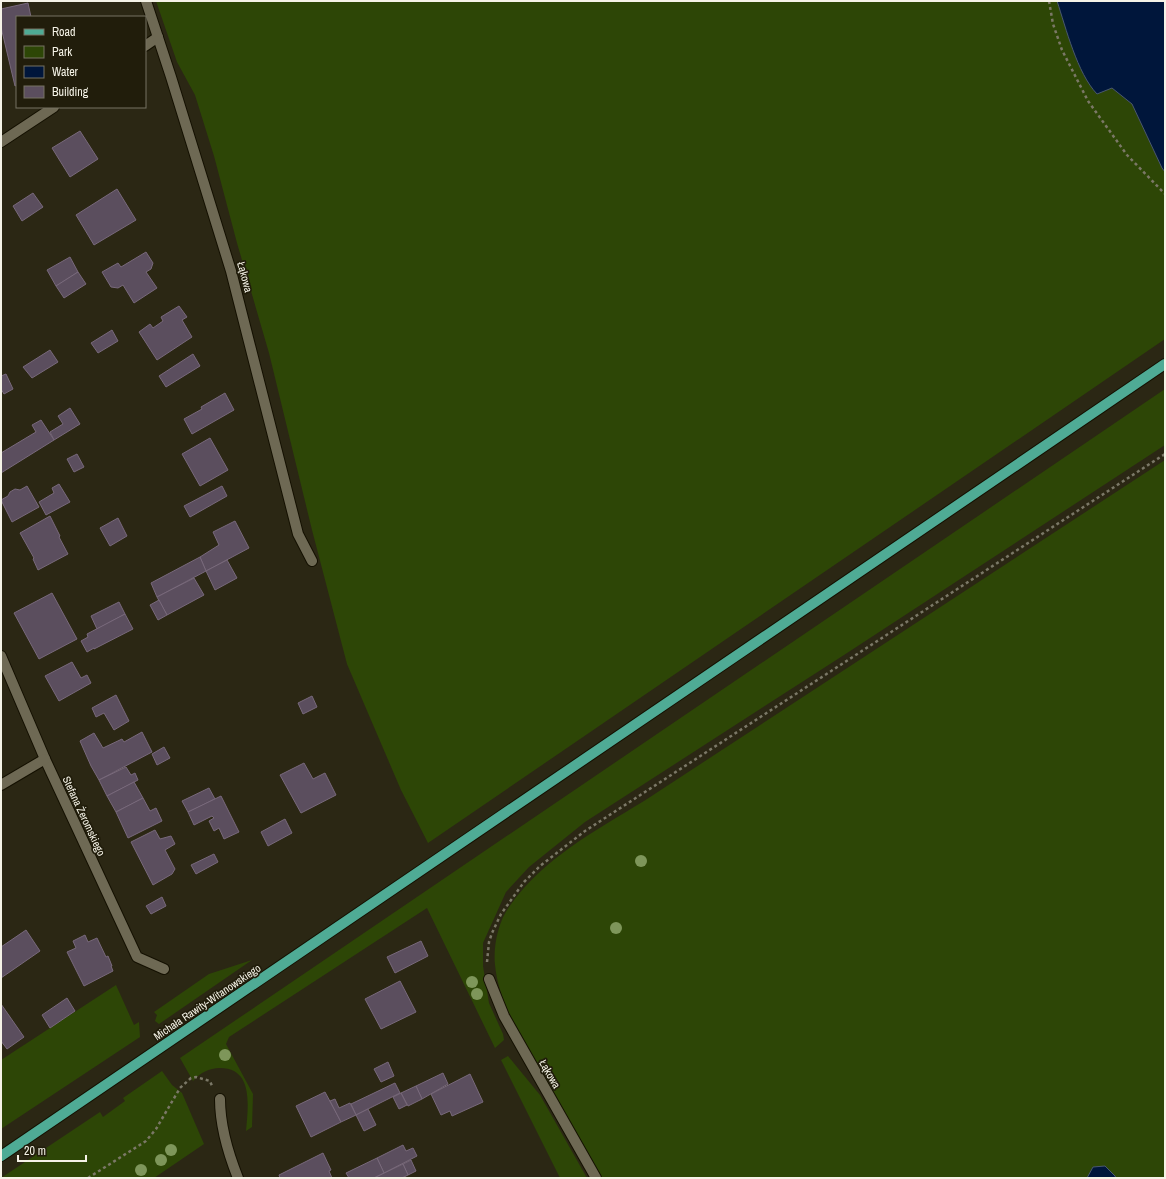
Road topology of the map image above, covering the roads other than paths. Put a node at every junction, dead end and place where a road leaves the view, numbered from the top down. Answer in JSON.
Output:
{"nodes":[{"id":1,"x":146,"y":1,"type":"edge"},
{"id":2,"x":158,"y":37,"type":"junction"},
{"id":3,"x":146,"y":45,"type":"edge"},
{"id":4,"x":52,"y":108,"type":"edge"},
{"id":5,"x":1,"y":142,"type":"edge"},
{"id":6,"x":1165,"y":364,"type":"edge"},
{"id":7,"x":312,"y":561,"type":"dead end"},
{"id":8,"x":1,"y":656,"type":"edge"},
{"id":9,"x":45,"y":758,"type":"junction"},
{"id":10,"x":1,"y":785,"type":"edge"},
{"id":11,"x":164,"y":968,"type":"dead end"},
{"id":12,"x":489,"y":979,"type":"road end"},
{"id":13,"x":220,"y":1100,"type":"dead end"},
{"id":14,"x":1,"y":1156,"type":"edge"},
{"id":15,"x":238,"y":1178,"type":"edge"},
{"id":16,"x":596,"y":1178,"type":"edge"}],
"edges":[{"from":1,"to":2,"type":"street","name":"Łąkowa"},
{"from":2,"to":3,"type":"street"},
{"from":2,"to":7,"type":"street","name":"Łąkowa"},
{"from":4,"to":5,"type":"street"},
{"from":6,"to":14,"type":"main road","name":"Michała Rawity-Witanowskiego"},
{"from":8,"to":9,"type":"street","name":"Stefana Żeromskiego"},
{"from":9,"to":10,"type":"street"},
{"from":9,"to":11,"type":"street","name":"Stefana Żeromskiego"},
{"from":12,"to":16,"type":"street","name":"Łąkowa"},
{"from":13,"to":15,"type":"street"}]}
